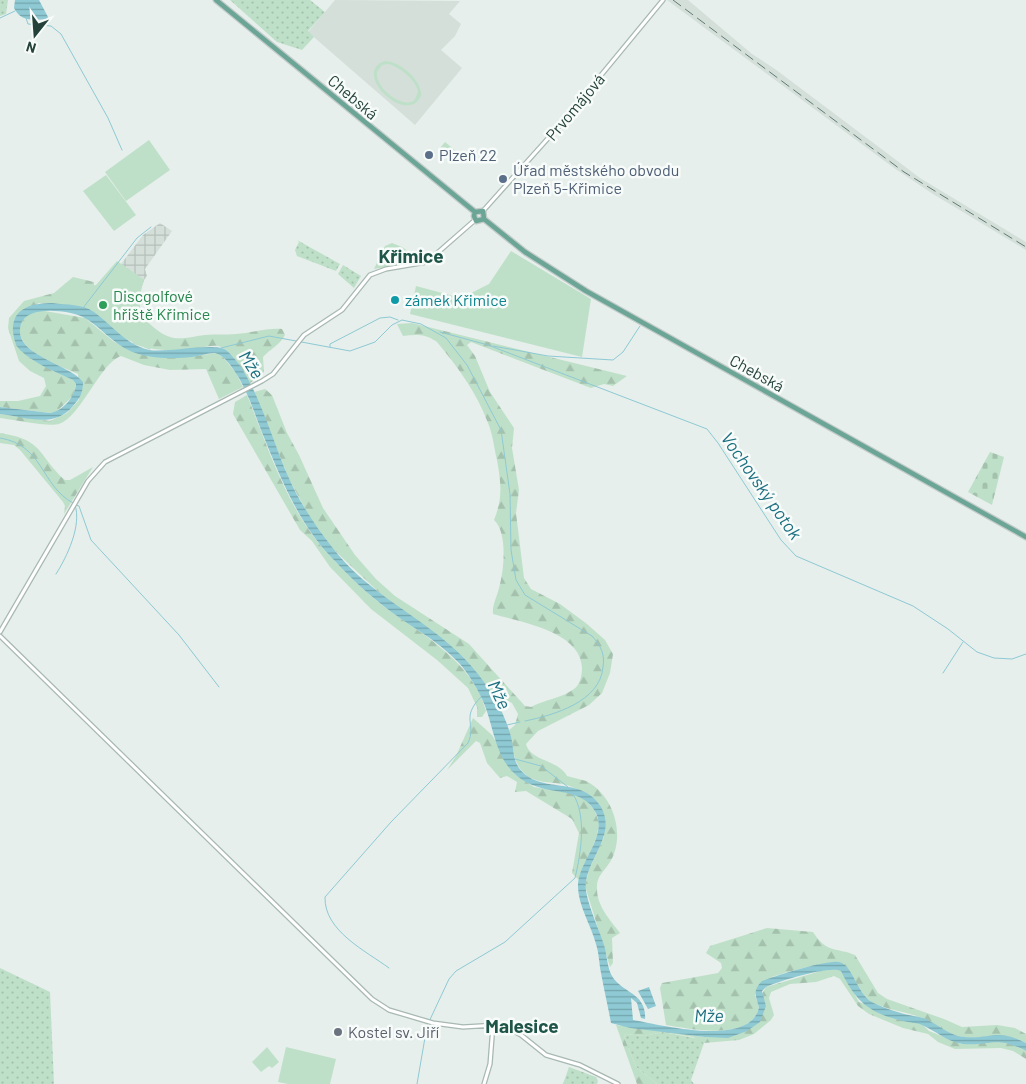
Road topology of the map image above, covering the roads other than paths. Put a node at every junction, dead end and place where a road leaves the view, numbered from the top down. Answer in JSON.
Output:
{"nodes":[{"id":1,"x":216,"y":0,"type":"edge"},
{"id":2,"x":663,"y":0,"type":"edge"},
{"id":3,"x":484,"y":211,"type":"junction"},
{"id":4,"x":475,"y":212,"type":"junction"},
{"id":5,"x":484,"y":219,"type":"junction"},
{"id":6,"x":475,"y":220,"type":"junction"},
{"id":7,"x":1026,"y":537,"type":"edge"},
{"id":8,"x":0,"y":632,"type":"edge"},
{"id":9,"x":0,"y":636,"type":"edge"},
{"id":10,"x":493,"y":1025,"type":"junction"},
{"id":11,"x":484,"y":1084,"type":"edge"},
{"id":12,"x":618,"y":1084,"type":"edge"}],
"edges":[{"from":1,"to":4,"type":"main road","name":"Chebská"},
{"from":2,"to":3,"type":"street","name":"Prvomájová"},
{"from":3,"to":4,"type":"main road"},
{"from":3,"to":5,"type":"main road"},
{"from":4,"to":6,"type":"main road"},
{"from":5,"to":6,"type":"main road"},
{"from":5,"to":7,"type":"main road","name":"Chebská"},
{"from":6,"to":8,"type":"street"},
{"from":9,"to":10,"type":"street"},
{"from":10,"to":11,"type":"street"},
{"from":10,"to":12,"type":"street"}]}
